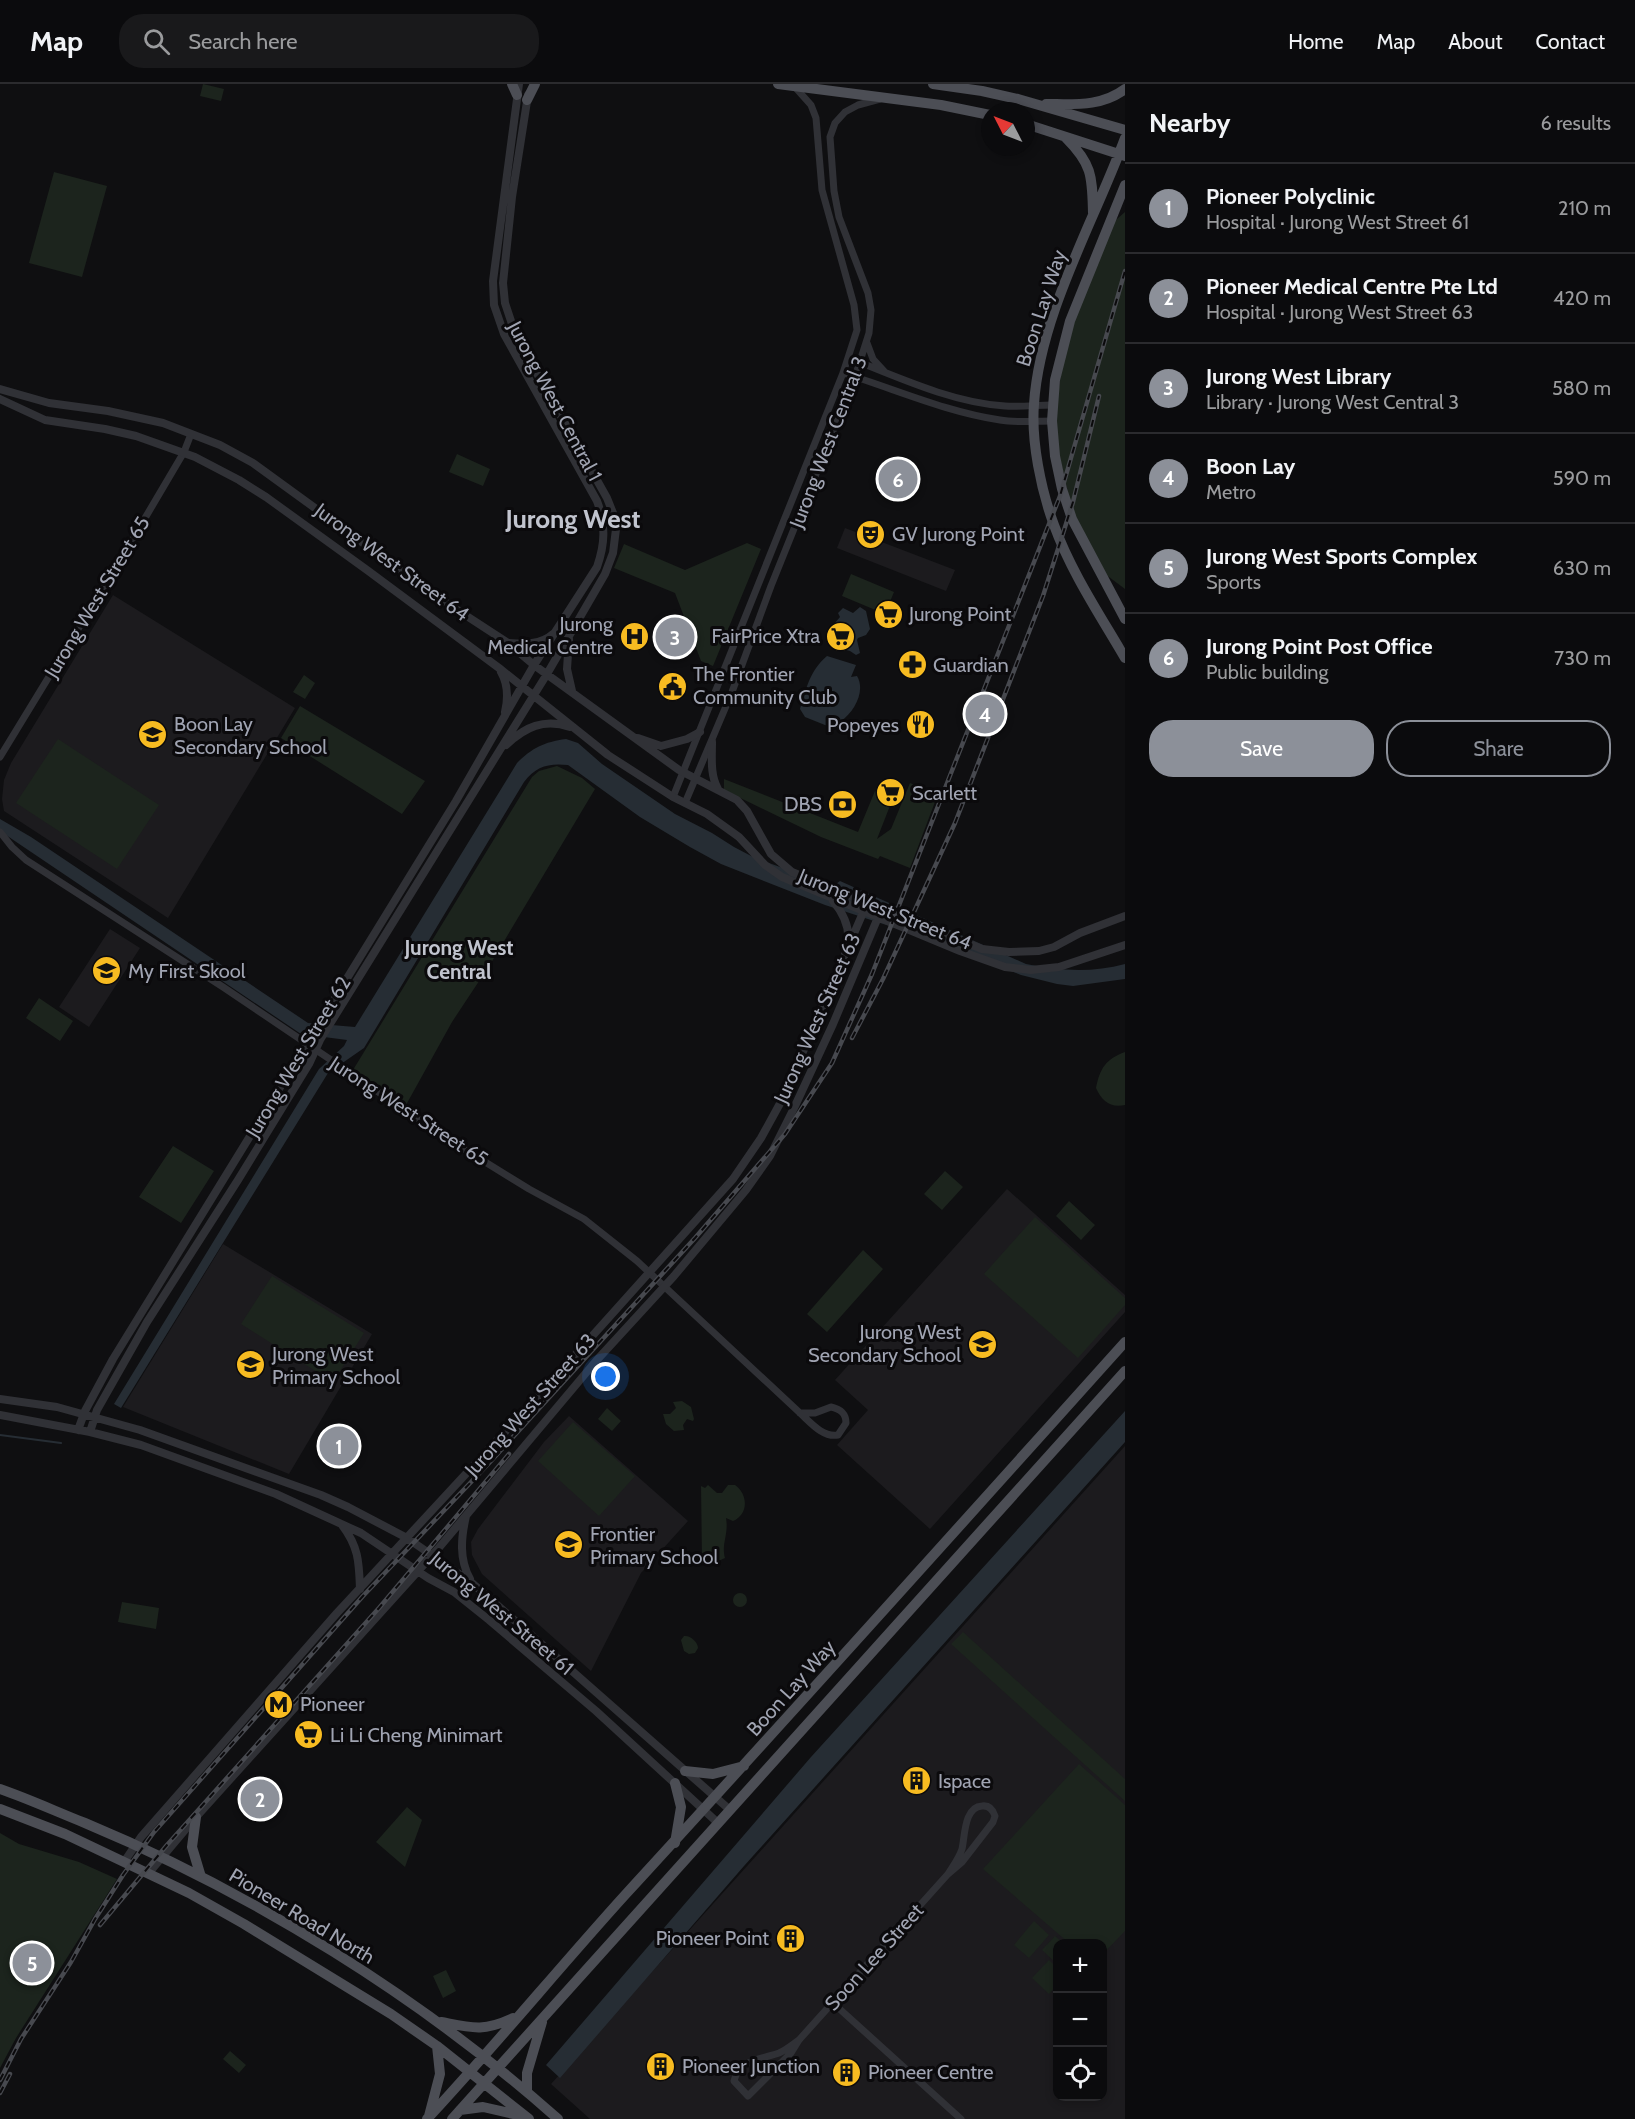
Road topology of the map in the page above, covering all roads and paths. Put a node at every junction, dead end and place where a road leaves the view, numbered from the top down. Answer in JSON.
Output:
{"nodes":[{"id":1,"x":512,"y":84,"type":"edge"},
{"id":2,"x":530,"y":84,"type":"edge"},
{"id":3,"x":535,"y":84,"type":"edge"},
{"id":4,"x":778,"y":84,"type":"edge"},
{"id":5,"x":933,"y":84,"type":"edge"},
{"id":6,"x":794,"y":86,"type":"junction"},
{"id":7,"x":1125,"y":89,"type":"edge"},
{"id":8,"x":521,"y":93,"type":"edge"},
{"id":9,"x":882,"y":99,"type":"junction"},
{"id":10,"x":1022,"y":102,"type":"edge"},
{"id":11,"x":1035,"y":105,"type":"edge"},
{"id":12,"x":1035,"y":106,"type":"edge"},
{"id":13,"x":981,"y":114,"type":"edge"},
{"id":14,"x":1035,"y":127,"type":"edge"},
{"id":15,"x":1125,"y":130,"type":"edge"},
{"id":16,"x":1064,"y":136,"type":"junction"},
{"id":17,"x":1125,"y":138,"type":"edge"},
{"id":18,"x":1122,"y":155,"type":"edge"},
{"id":19,"x":1125,"y":185,"type":"edge"},
{"id":20,"x":1125,"y":210,"type":"edge"},
{"id":21,"x":1093,"y":217,"type":"junction"},
{"id":22,"x":1109,"y":224,"type":"junction"},
{"id":23,"x":867,"y":343,"type":"junction"},
{"id":24,"x":849,"y":357,"type":"junction"},
{"id":25,"x":861,"y":362,"type":"junction"},
{"id":26,"x":884,"y":372,"type":"junction"},
{"id":27,"x":843,"y":373,"type":"junction"},
{"id":28,"x":855,"y":377,"type":"junction"},
{"id":29,"x":0,"y":389,"type":"edge"},
{"id":30,"x":0,"y":399,"type":"edge"},
{"id":31,"x":1034,"y":405,"type":"junction"},
{"id":32,"x":1052,"y":405,"type":"junction"},
{"id":33,"x":1052,"y":420,"type":"junction"},
{"id":34,"x":1034,"y":421,"type":"junction"},
{"id":35,"x":191,"y":434,"type":"junction"},
{"id":36,"x":184,"y":453,"type":"junction"},
{"id":37,"x":1125,"y":619,"type":"edge"},
{"id":38,"x":558,"y":630,"type":"junction"},
{"id":39,"x":569,"y":635,"type":"junction"},
{"id":40,"x":508,"y":643,"type":"junction"},
{"id":41,"x":1125,"y":658,"type":"edge"},
{"id":42,"x":534,"y":665,"type":"junction"},
{"id":43,"x":499,"y":668,"type":"junction"},
{"id":44,"x":547,"y":674,"type":"junction"},
{"id":45,"x":521,"y":686,"type":"junction"},
{"id":46,"x":573,"y":692,"type":"junction"},
{"id":47,"x":533,"y":695,"type":"junction"},
{"id":48,"x":503,"y":718,"type":"junction"},
{"id":49,"x":577,"y":729,"type":"junction"},
{"id":50,"x":700,"y":732,"type":"junction"},
{"id":51,"x":632,"y":736,"type":"junction"},
{"id":52,"x":712,"y":742,"type":"junction"},
{"id":53,"x":499,"y":751,"type":"junction"},
{"id":54,"x":0,"y":758,"type":"edge"},
{"id":55,"x":683,"y":772,"type":"junction"},
{"id":56,"x":696,"y":778,"type":"junction"},
{"id":57,"x":718,"y":790,"type":"junction"},
{"id":58,"x":673,"y":797,"type":"junction"},
{"id":59,"x":685,"y":802,"type":"junction"},
{"id":60,"x":0,"y":832,"type":"edge"},
{"id":61,"x":830,"y":898,"type":"junction"},
{"id":62,"x":866,"y":907,"type":"junction"},
{"id":63,"x":880,"y":914,"type":"junction"},
{"id":64,"x":1125,"y":916,"type":"edge"},
{"id":65,"x":1125,"y":945,"type":"edge"},
{"id":66,"x":846,"y":956,"type":"junction"},
{"id":67,"x":305,"y":1044,"type":"junction"},
{"id":68,"x":315,"y":1051,"type":"junction"},
{"id":69,"x":649,"y":1273,"type":"junction"},
{"id":70,"x":665,"y":1287,"type":"junction"},
{"id":71,"x":1125,"y":1342,"type":"edge"},
{"id":72,"x":1125,"y":1371,"type":"edge"},
{"id":73,"x":0,"y":1399,"type":"edge"},
{"id":74,"x":800,"y":1413,"type":"junction"},
{"id":75,"x":83,"y":1414,"type":"junction"},
{"id":76,"x":0,"y":1415,"type":"edge"},
{"id":77,"x":94,"y":1417,"type":"junction"},
{"id":78,"x":78,"y":1430,"type":"junction"},
{"id":79,"x":90,"y":1432,"type":"junction"},
{"id":80,"x":467,"y":1513,"type":"junction"},
{"id":81,"x":340,"y":1522,"type":"junction"},
{"id":82,"x":407,"y":1538,"type":"junction"},
{"id":83,"x":393,"y":1553,"type":"junction"},
{"id":84,"x":432,"y":1554,"type":"junction"},
{"id":85,"x":418,"y":1570,"type":"junction"},
{"id":86,"x":472,"y":1583,"type":"junction"},
{"id":87,"x":360,"y":1589,"type":"junction"},
{"id":88,"x":744,"y":1766,"type":"junction"},
{"id":89,"x":685,"y":1771,"type":"junction"},
{"id":90,"x":675,"y":1783,"type":"junction"},
{"id":91,"x":0,"y":1789,"type":"edge"},
{"id":92,"x":716,"y":1798,"type":"junction"},
{"id":93,"x":0,"y":1809,"type":"edge"},
{"id":94,"x":730,"y":1810,"type":"junction"},
{"id":95,"x":704,"y":1811,"type":"junction"},
{"id":96,"x":196,"y":1817,"type":"junction"},
{"id":97,"x":718,"y":1823,"type":"junction"},
{"id":98,"x":675,"y":1843,"type":"junction"},
{"id":99,"x":135,"y":1845,"type":"junction"},
{"id":100,"x":161,"y":1857,"type":"junction"},
{"id":101,"x":124,"y":1862,"type":"junction"},
{"id":102,"x":148,"y":1874,"type":"junction"},
{"id":103,"x":948,"y":1874,"type":"junction"},
{"id":104,"x":201,"y":1877,"type":"junction"},
{"id":105,"x":832,"y":2003,"type":"junction"},
{"id":106,"x":519,"y":2015,"type":"junction"},
{"id":107,"x":544,"y":2018,"type":"junction"},
{"id":108,"x":438,"y":2022,"type":"junction"},
{"id":109,"x":799,"y":2040,"type":"junction"},
{"id":110,"x":437,"y":2046,"type":"junction"},
{"id":111,"x":482,"y":2057,"type":"junction"},
{"id":112,"x":496,"y":2068,"type":"junction"},
{"id":113,"x":470,"y":2071,"type":"junction"},
{"id":114,"x":485,"y":2083,"type":"junction"},
{"id":115,"x":527,"y":2091,"type":"junction"},
{"id":116,"x":460,"y":2110,"type":"junction"},
{"id":117,"x":953,"y":2112,"type":"junction"},
{"id":118,"x":428,"y":2118,"type":"edge"},
{"id":119,"x":528,"y":2118,"type":"edge"},
{"id":120,"x":452,"y":2119,"type":"edge"},
{"id":121,"x":558,"y":2119,"type":"edge"},
{"id":122,"x":947,"y":2119,"type":"edge"},
{"id":123,"x":961,"y":2119,"type":"edge"}],
"edges":[{"from":1,"to":8,"type":"main road"},
{"from":2,"to":8,"type":"street","name":"Jurong West Central 1"},
{"from":3,"to":8,"type":"main road"},
{"from":4,"to":6,"type":"main road"},
{"from":5,"to":10,"type":"main road"},
{"from":6,"to":9,"type":"main road"},
{"from":6,"to":24,"type":"street","name":"Jurong West Central 3"},
{"from":7,"to":11,"type":"main road"},
{"from":8,"to":38,"type":"street","name":"Jurong West Central 1"},
{"from":8,"to":39,"type":"street","name":"Jurong West Central 1"},
{"from":9,"to":13,"type":"main road"},
{"from":9,"to":23,"type":"street","name":"Jurong West Central 3"},
{"from":12,"to":15,"type":"main road"},
{"from":14,"to":16,"type":"main road"},
{"from":16,"to":18,"type":"main road"},
{"from":16,"to":21,"type":"main road"},
{"from":17,"to":18,"type":"main road","name":"Boon Lay Way"},
{"from":18,"to":21,"type":"main road","name":"Boon Lay Way"},
{"from":19,"to":22,"type":"main road","name":"Boon Lay Way"},
{"from":20,"to":22,"type":"main road"},
{"from":21,"to":31,"type":"main road","name":"Boon Lay Way"},
{"from":22,"to":32,"type":"main road","name":"Boon Lay Way"},
{"from":23,"to":25,"type":"street","name":"Jurong West Central 3"},
{"from":23,"to":26,"type":"street"},
{"from":24,"to":25,"type":"street"},
{"from":24,"to":27,"type":"street","name":"Jurong West Central 3"},
{"from":25,"to":26,"type":"street"},
{"from":25,"to":28,"type":"street","name":"Jurong West Central 3"},
{"from":26,"to":31,"type":"street"},
{"from":27,"to":28,"type":"street"},
{"from":27,"to":50,"type":"street","name":"Jurong West Central 3"},
{"from":28,"to":34,"type":"street"},
{"from":28,"to":52,"type":"street","name":"Jurong West Central 3"},
{"from":29,"to":35,"type":"street","name":"Jurong West Street 64"},
{"from":30,"to":36,"type":"street","name":"Jurong West Street 64"},
{"from":31,"to":32,"type":"street"},
{"from":31,"to":34,"type":"main road","name":"Boon Lay Way"},
{"from":32,"to":33,"type":"main road","name":"Boon Lay Way"},
{"from":33,"to":34,"type":"street"},
{"from":33,"to":37,"type":"main road","name":"Boon Lay Way"},
{"from":34,"to":41,"type":"main road","name":"Boon Lay Way"},
{"from":35,"to":36,"type":"street","name":"Jurong West Street 65"},
{"from":35,"to":40,"type":"street","name":"Jurong West Street 64"},
{"from":36,"to":43,"type":"street","name":"Jurong West Street 64"},
{"from":36,"to":54,"type":"street","name":"Jurong West Street 65"},
{"from":38,"to":40,"type":"street"},
{"from":38,"to":42,"type":"street","name":"Jurong West Central 1"},
{"from":39,"to":44,"type":"street","name":"Jurong West Central 1"},
{"from":39,"to":46,"type":"street"},
{"from":40,"to":42,"type":"street","name":"Jurong West Street 64"},
{"from":42,"to":44,"type":"street","name":"Jurong West Street 64"},
{"from":42,"to":45,"type":"street","name":"Jurong West Central 1"},
{"from":43,"to":45,"type":"street","name":"Jurong West Street 64"},
{"from":43,"to":48,"type":"street"},
{"from":44,"to":46,"type":"street","name":"Jurong West Street 64"},
{"from":44,"to":47,"type":"street","name":"Jurong West Central 1"},
{"from":45,"to":47,"type":"street","name":"Jurong West Street 64"},
{"from":45,"to":48,"type":"street","name":"Jurong West Street 62"},
{"from":46,"to":51,"type":"street","name":"Jurong West Street 64"},
{"from":47,"to":49,"type":"street","name":"Jurong West Street 64"},
{"from":47,"to":53,"type":"street","name":"Jurong West Street 62"},
{"from":48,"to":67,"type":"street","name":"Jurong West Street 62"},
{"from":49,"to":53,"type":"street"},
{"from":49,"to":58,"type":"street","name":"Jurong West Street 64"},
{"from":50,"to":51,"type":"street"},
{"from":50,"to":55,"type":"street","name":"Jurong West Central 3"},
{"from":51,"to":55,"type":"street","name":"Jurong West Street 64"},
{"from":52,"to":56,"type":"street","name":"Jurong West Central 3"},
{"from":52,"to":57,"type":"street"},
{"from":53,"to":68,"type":"street","name":"Jurong West Street 62"},
{"from":55,"to":56,"type":"street","name":"Jurong West Street 64"},
{"from":55,"to":58,"type":"street","name":"Jurong West Central 3"},
{"from":56,"to":57,"type":"street","name":"Jurong West Street 64"},
{"from":56,"to":59,"type":"street","name":"Jurong West Central 3"},
{"from":57,"to":62,"type":"street","name":"Jurong West Street 64"},
{"from":58,"to":59,"type":"street","name":"Jurong West Street 64"},
{"from":59,"to":61,"type":"street","name":"Jurong West Street 64"},
{"from":60,"to":67,"type":"street","name":"Jurong West Street 65"},
{"from":61,"to":62,"type":"street","name":"Jurong West Street 64"},
{"from":61,"to":66,"type":"street"},
{"from":62,"to":63,"type":"street","name":"Jurong West Street 64"},
{"from":62,"to":66,"type":"street","name":"Jurong West Street 63"},
{"from":63,"to":64,"type":"street","name":"Jurong West Street 64"},
{"from":63,"to":65,"type":"street","name":"Jurong West Street 64"},
{"from":63,"to":70,"type":"street","name":"Jurong West Street 63"},
{"from":66,"to":69,"type":"street","name":"Jurong West Street 63"},
{"from":67,"to":68,"type":"street","name":"Jurong West Street 65"},
{"from":67,"to":75,"type":"street","name":"Jurong West Street 62"},
{"from":68,"to":69,"type":"street","name":"Jurong West Street 65"},
{"from":68,"to":77,"type":"street","name":"Jurong West Street 62"},
{"from":69,"to":70,"type":"street","name":"Jurong West Street 65"},
{"from":69,"to":82,"type":"street","name":"Jurong West Street 63"},
{"from":70,"to":74,"type":"street","name":"Jurong West Street 65"},
{"from":70,"to":80,"type":"street","name":"Jurong West Street 63"},
{"from":71,"to":88,"type":"main road","name":"Boon Lay Way"},
{"from":72,"to":94,"type":"main road","name":"Boon Lay Way"},
{"from":73,"to":75,"type":"street","name":"Jurong West Street 61"},
{"from":74,"to":74,"type":"street","name":"Jurong West Street 65"},
{"from":75,"to":77,"type":"street","name":"Jurong West Street 61"},
{"from":75,"to":78,"type":"street","name":"Jurong West Street 62"},
{"from":76,"to":78,"type":"street","name":"Jurong West Street 61"},
{"from":77,"to":79,"type":"street","name":"Jurong West Street 62"},
{"from":77,"to":82,"type":"street","name":"Jurong West Street 61"},
{"from":78,"to":79,"type":"street","name":"Jurong West Street 61"},
{"from":79,"to":81,"type":"street","name":"Jurong West Street 61"},
{"from":80,"to":84,"type":"street","name":"Jurong West Street 63"},
{"from":80,"to":86,"type":"street"},
{"from":81,"to":83,"type":"street","name":"Jurong West Street 61"},
{"from":81,"to":87,"type":"street"},
{"from":82,"to":83,"type":"street","name":"Jurong West Street 63"},
{"from":82,"to":84,"type":"street","name":"Jurong West Street 61"},
{"from":83,"to":85,"type":"street","name":"Jurong West Street 61"},
{"from":83,"to":87,"type":"street","name":"Jurong West Street 63"},
{"from":84,"to":85,"type":"street","name":"Jurong West Street 63"},
{"from":84,"to":86,"type":"street","name":"Jurong West Street 61"},
{"from":85,"to":90,"type":"street","name":"Jurong West Street 61"},
{"from":85,"to":96,"type":"street","name":"Jurong West Street 63"},
{"from":86,"to":89,"type":"street","name":"Jurong West Street 61"},
{"from":87,"to":99,"type":"street","name":"Jurong West Street 63"},
{"from":88,"to":89,"type":"main road"},
{"from":88,"to":92,"type":"main road","name":"Boon Lay Way"},
{"from":89,"to":92,"type":"street","name":"Jurong West Street 61"},
{"from":90,"to":95,"type":"street","name":"Jurong West Street 61"},
{"from":90,"to":98,"type":"main road"},
{"from":91,"to":99,"type":"main road","name":"Pioneer Road North"},
{"from":92,"to":94,"type":"street","name":"Jurong West Street 61"},
{"from":92,"to":95,"type":"main road","name":"Boon Lay Way"},
{"from":93,"to":101,"type":"main road","name":"Pioneer Road North"},
{"from":94,"to":97,"type":"main road","name":"Boon Lay Way"},
{"from":95,"to":97,"type":"street","name":"Jurong West Street 61"},
{"from":95,"to":98,"type":"main road","name":"Boon Lay Way"},
{"from":96,"to":100,"type":"street","name":"Jurong West Street 63"},
{"from":96,"to":104,"type":"main road"},
{"from":97,"to":107,"type":"main road","name":"Boon Lay Way"},
{"from":98,"to":106,"type":"main road","name":"Boon Lay Way"},
{"from":99,"to":100,"type":"main road","name":"Pioneer Road North"},
{"from":99,"to":101,"type":"street","name":"Jurong West Street 63"},
{"from":100,"to":102,"type":"street","name":"Jurong West Street 63"},
{"from":100,"to":104,"type":"main road","name":"Pioneer Road North"},
{"from":101,"to":102,"type":"main road","name":"Pioneer Road North"},
{"from":102,"to":110,"type":"main road","name":"Pioneer Road North"},
{"from":103,"to":103,"type":"street","name":"Soon Lee Street"},
{"from":103,"to":105,"type":"street","name":"Soon Lee Street"},
{"from":104,"to":108,"type":"main road","name":"Pioneer Road North"},
{"from":105,"to":109,"type":"street","name":"Soon Lee Street"},
{"from":105,"to":117,"type":"street"},
{"from":106,"to":108,"type":"main road"},
{"from":106,"to":111,"type":"main road","name":"Boon Lay Way"},
{"from":107,"to":112,"type":"main road","name":"Boon Lay Way"},
{"from":107,"to":115,"type":"main road"},
{"from":108,"to":111,"type":"main road","name":"Pioneer Road North"},
{"from":109,"to":109,"type":"street","name":"Soon Lee Street"},
{"from":110,"to":113,"type":"main road","name":"Pioneer Road North"},
{"from":110,"to":118,"type":"main road"},
{"from":111,"to":112,"type":"main road","name":"Pioneer Road North"},
{"from":111,"to":113,"type":"main road","name":"Boon Lay Way"},
{"from":112,"to":114,"type":"main road","name":"Boon Lay Way"},
{"from":112,"to":115,"type":"main road","name":"Pioneer Road North"},
{"from":113,"to":114,"type":"main road","name":"Pioneer Road North"},
{"from":113,"to":118,"type":"main road","name":"Boon Lay Way"},
{"from":114,"to":116,"type":"main road","name":"Boon Lay Way"},
{"from":114,"to":119,"type":"main road","name":"Pioneer Road North"},
{"from":115,"to":121,"type":"main road","name":"Pioneer Road North"},
{"from":116,"to":119,"type":"main road"},
{"from":116,"to":120,"type":"main road","name":"Boon Lay Way"},
{"from":117,"to":122,"type":"street"},
{"from":117,"to":123,"type":"street"}]}
